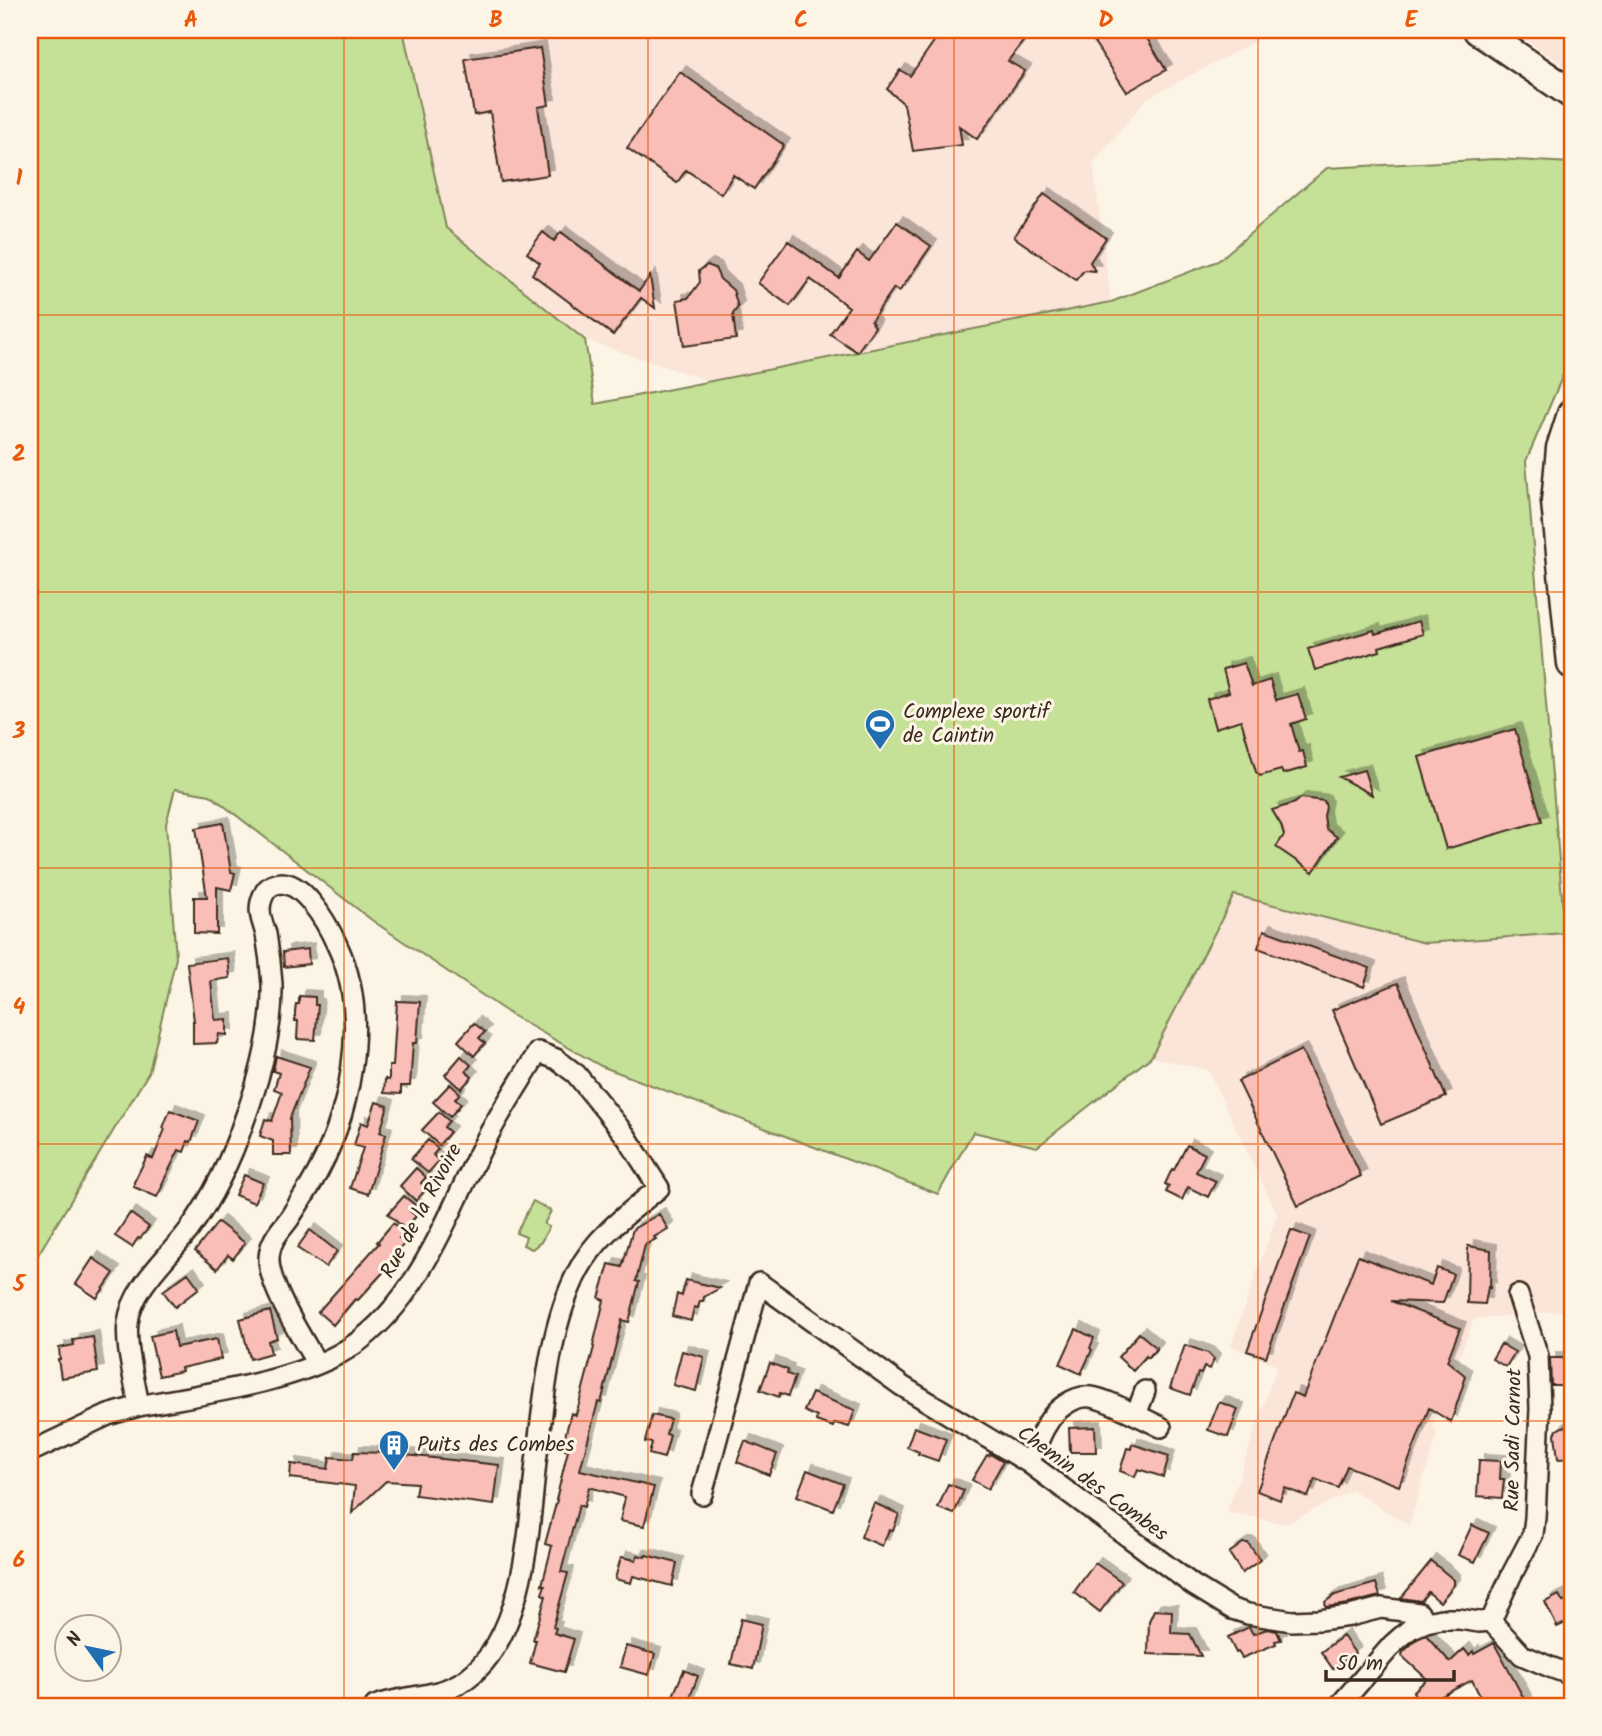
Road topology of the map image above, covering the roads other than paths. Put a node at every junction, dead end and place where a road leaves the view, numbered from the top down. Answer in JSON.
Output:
{"nodes":[{"id":1,"x":1478,"y":30,"type":"edge"},
{"id":2,"x":1572,"y":94,"type":"edge"},
{"id":3,"x":1572,"y":414,"type":"edge"},
{"id":4,"x":1572,"y":664,"type":"edge"},
{"id":5,"x":1518,"y":1295,"type":"dead end"},
{"id":6,"x":317,"y":1364,"type":"junction"},
{"id":7,"x":1145,"y":1391,"type":"dead end"},
{"id":8,"x":139,"y":1405,"type":"junction"},
{"id":9,"x":1136,"y":1415,"type":"junction"},
{"id":10,"x":1161,"y":1427,"type":"dead end"},
{"id":11,"x":30,"y":1452,"type":"edge"},
{"id":12,"x":1029,"y":1463,"type":"junction"},
{"id":13,"x":702,"y":1494,"type":"dead end"},
{"id":14,"x":1490,"y":1621,"type":"junction"},
{"id":15,"x":1426,"y":1622,"type":"junction"},
{"id":16,"x":1572,"y":1675,"type":"edge"},
{"id":17,"x":375,"y":1706,"type":"edge"},
{"id":18,"x":1339,"y":1706,"type":"edge"}],
"edges":[{"from":1,"to":2,"type":"main road"},
{"from":3,"to":4,"type":"main road"},
{"from":5,"to":14,"type":"street","name":"Rue Sadi Carnot"},
{"from":6,"to":8,"type":"street","name":"Rue de la Rivoire"},
{"from":6,"to":8,"type":"street"},
{"from":6,"to":17,"type":"street","name":"Rue de la Rivoire"},
{"from":7,"to":9,"type":"street"},
{"from":8,"to":11,"type":"street","name":"Rue de la Rivoire"},
{"from":9,"to":10,"type":"street"},
{"from":9,"to":12,"type":"street"},
{"from":12,"to":13,"type":"street","name":"Chemin des Combes"},
{"from":12,"to":15,"type":"street","name":"Chemin des Combes"},
{"from":14,"to":15,"type":"street"},
{"from":14,"to":16,"type":"street"},
{"from":15,"to":18,"type":"street"}]}
